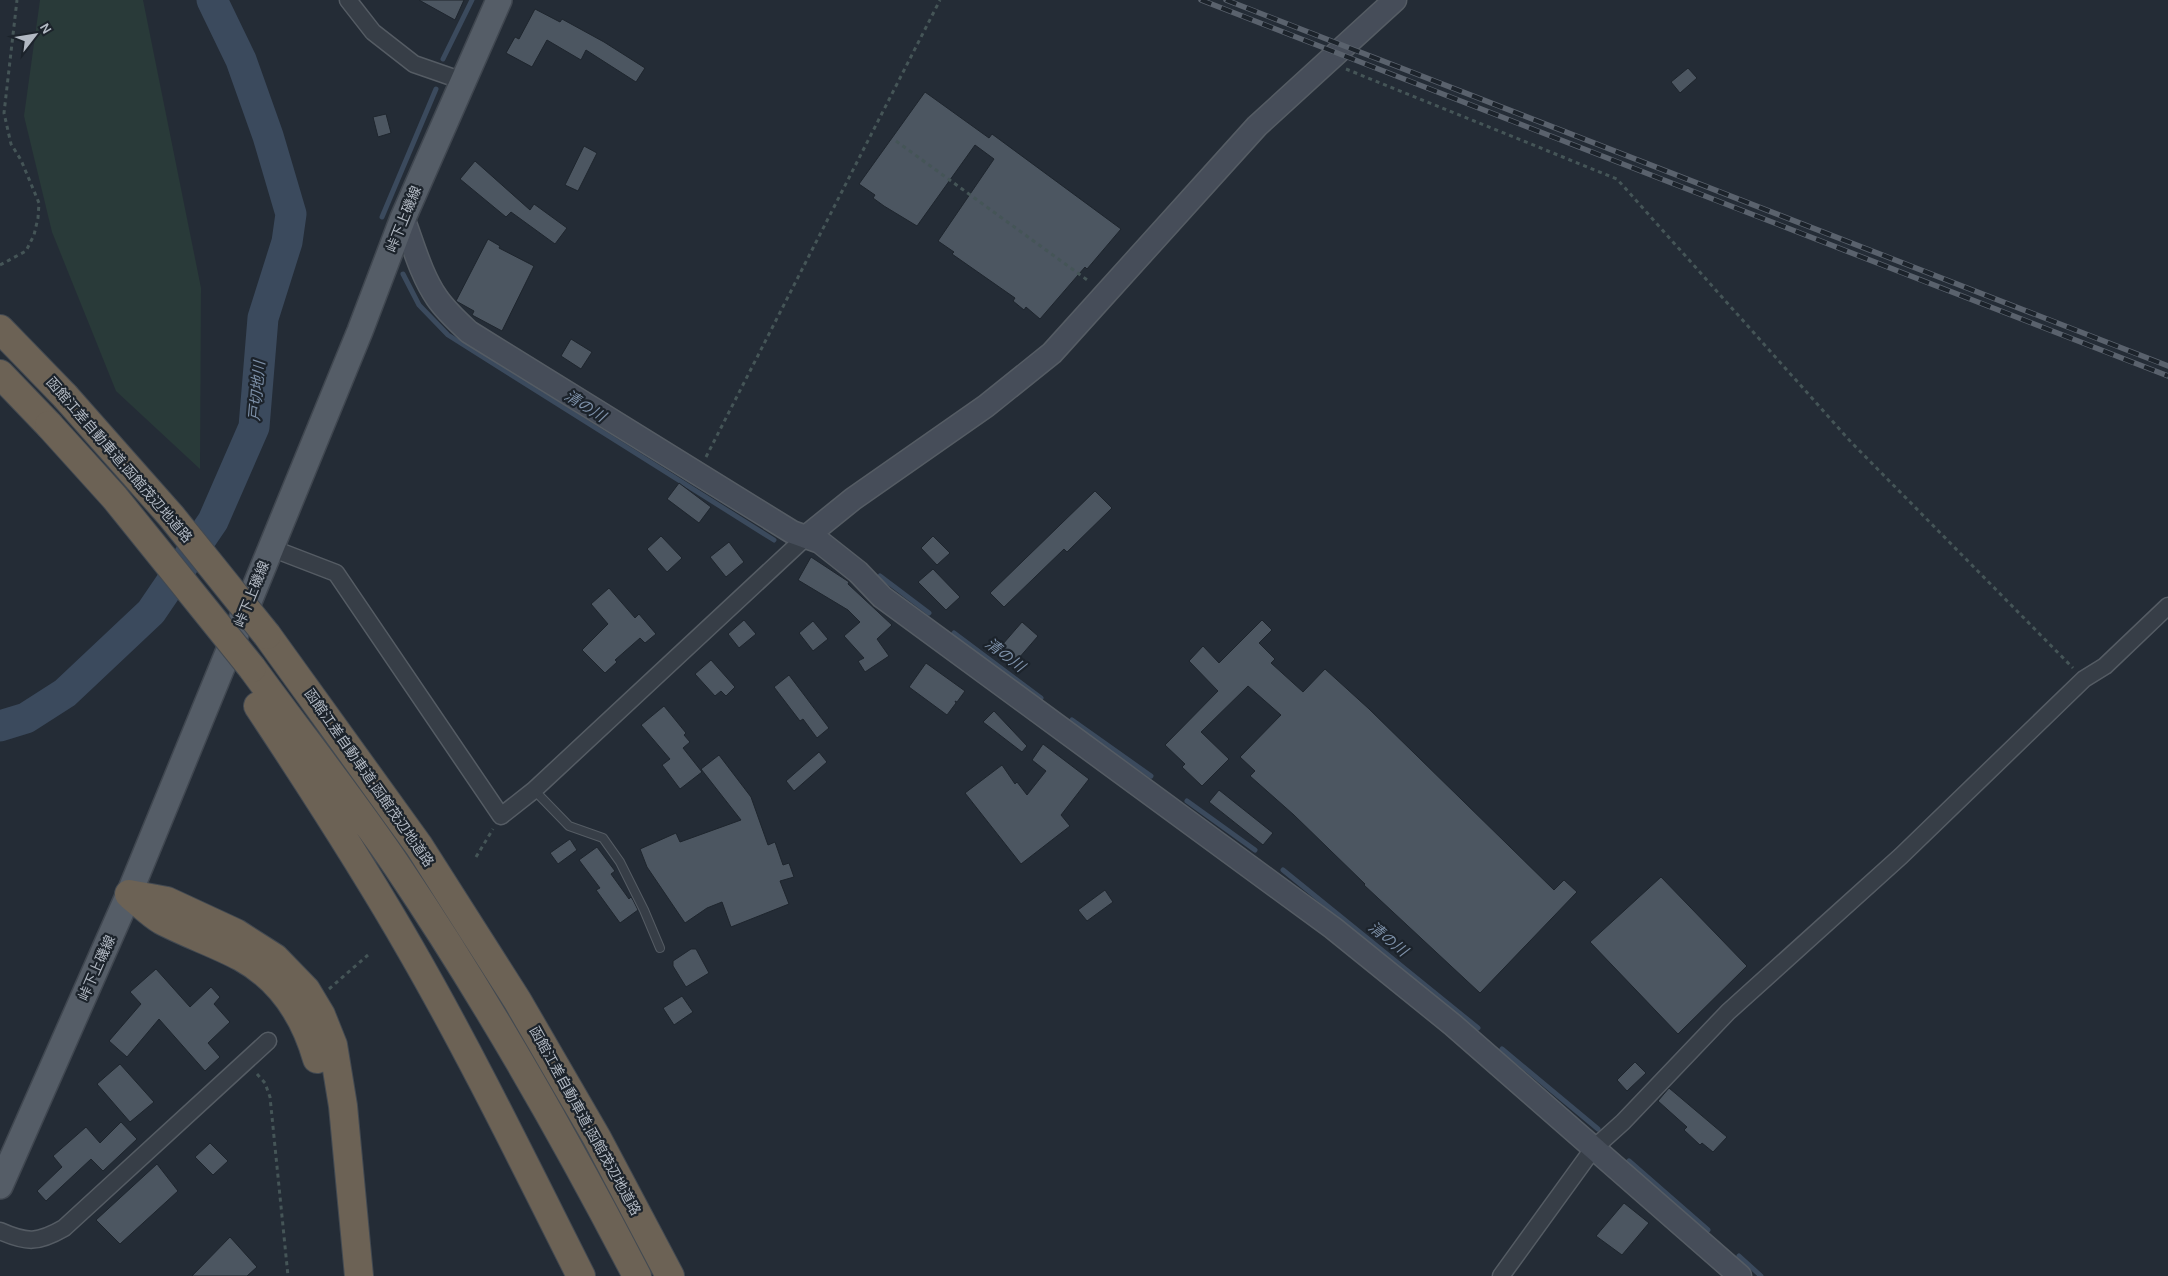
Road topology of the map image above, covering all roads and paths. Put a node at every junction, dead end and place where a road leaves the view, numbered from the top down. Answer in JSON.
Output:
{"nodes":[{"id":1,"x":17,"y":0,"type":"edge"},
{"id":2,"x":348,"y":0,"type":"edge"},
{"id":3,"x":499,"y":0,"type":"edge"},
{"id":4,"x":940,"y":0,"type":"edge"},
{"id":5,"x":1395,"y":0,"type":"edge"},
{"id":6,"x":1327,"y":60,"type":"junction"},
{"id":7,"x":463,"y":81,"type":"junction"},
{"id":8,"x":896,"y":141,"type":"dead end"},
{"id":9,"x":403,"y":218,"type":"junction"},
{"id":10,"x":0,"y":265,"type":"edge"},
{"id":11,"x":1104,"y":295,"type":"junction"},
{"id":12,"x":0,"y":329,"type":"edge"},
{"id":13,"x":0,"y":374,"type":"edge"},
{"id":14,"x":698,"y":474,"type":"junction"},
{"id":15,"x":806,"y":537,"type":"junction"},
{"id":16,"x":271,"y":548,"type":"junction"},
{"id":17,"x":2168,"y":606,"type":"edge"},
{"id":18,"x":248,"y":677,"type":"junction"},
{"id":19,"x":2084,"y":679,"type":"junction"},
{"id":20,"x":534,"y":790,"type":"junction"},
{"id":21,"x":502,"y":816,"type":"junction"},
{"id":22,"x":476,"y":857,"type":"dead end"},
{"id":23,"x":129,"y":894,"type":"junction"},
{"id":24,"x":660,"y":948,"type":"dead end"},
{"id":25,"x":368,"y":955,"type":"dead end"},
{"id":26,"x":325,"y":992,"type":"dead end"},
{"id":27,"x":268,"y":1041,"type":"dead end"},
{"id":28,"x":237,"y":1067,"type":"junction"},
{"id":29,"x":597,"y":1138,"type":"junction"},
{"id":30,"x":1593,"y":1149,"type":"junction"},
{"id":31,"x":0,"y":1186,"type":"edge"},
{"id":32,"x":0,"y":1231,"type":"edge"},
{"id":33,"x":288,"y":1276,"type":"edge"},
{"id":34,"x":343,"y":1276,"type":"edge"},
{"id":35,"x":359,"y":1276,"type":"edge"},
{"id":36,"x":581,"y":1276,"type":"edge"},
{"id":37,"x":638,"y":1276,"type":"edge"},
{"id":38,"x":670,"y":1276,"type":"edge"},
{"id":39,"x":681,"y":1276,"type":"edge"},
{"id":40,"x":1501,"y":1276,"type":"edge"},
{"id":41,"x":1740,"y":1276,"type":"edge"}],
"edges":[{"from":1,"to":10,"type":"path"},
{"from":2,"to":7,"type":"street"},
{"from":3,"to":7,"type":"main road","name":"峠下上磯線"},
{"from":4,"to":14,"type":"path"},
{"from":5,"to":6,"type":"street"},
{"from":6,"to":11,"type":"street"},
{"from":6,"to":19,"type":"path"},
{"from":7,"to":9,"type":"main road","name":"峠下上磯線"},
{"from":8,"to":11,"type":"path"},
{"from":9,"to":14,"type":"street"},
{"from":9,"to":16,"type":"main road","name":"峠下上磯線"},
{"from":11,"to":15,"type":"street"},
{"from":12,"to":29,"type":"highway","name":"函館江差自動車道;函館茂辺地道路","bridge":true},
{"from":13,"to":18,"type":"highway","name":"函館江差自動車道;函館茂辺地道路","bridge":true},
{"from":14,"to":15,"type":"street"},
{"from":15,"to":20,"type":"street"},
{"from":15,"to":30,"type":"street"},
{"from":16,"to":21,"type":"street"},
{"from":16,"to":23,"type":"main road","name":"峠下上磯線"},
{"from":17,"to":19,"type":"street"},
{"from":18,"to":36,"type":"highway"},
{"from":18,"to":37,"type":"highway","name":"函館江差自動車道;函館茂辺地道路"},
{"from":19,"to":30,"type":"street"},
{"from":20,"to":21,"type":"street"},
{"from":20,"to":24,"type":"lane"},
{"from":21,"to":22,"type":"path"},
{"from":23,"to":31,"type":"main road","name":"峠下上磯線"},
{"from":23,"to":34,"type":"highway"},
{"from":23,"to":35,"type":"highway"},
{"from":25,"to":26,"type":"path"},
{"from":27,"to":28,"type":"street"},
{"from":28,"to":32,"type":"street"},
{"from":28,"to":33,"type":"path"},
{"from":29,"to":38,"type":"highway","name":"函館江差自動車道;函館茂辺地道路"},
{"from":29,"to":39,"type":"highway"},
{"from":30,"to":40,"type":"street"},
{"from":30,"to":41,"type":"street"}]}
